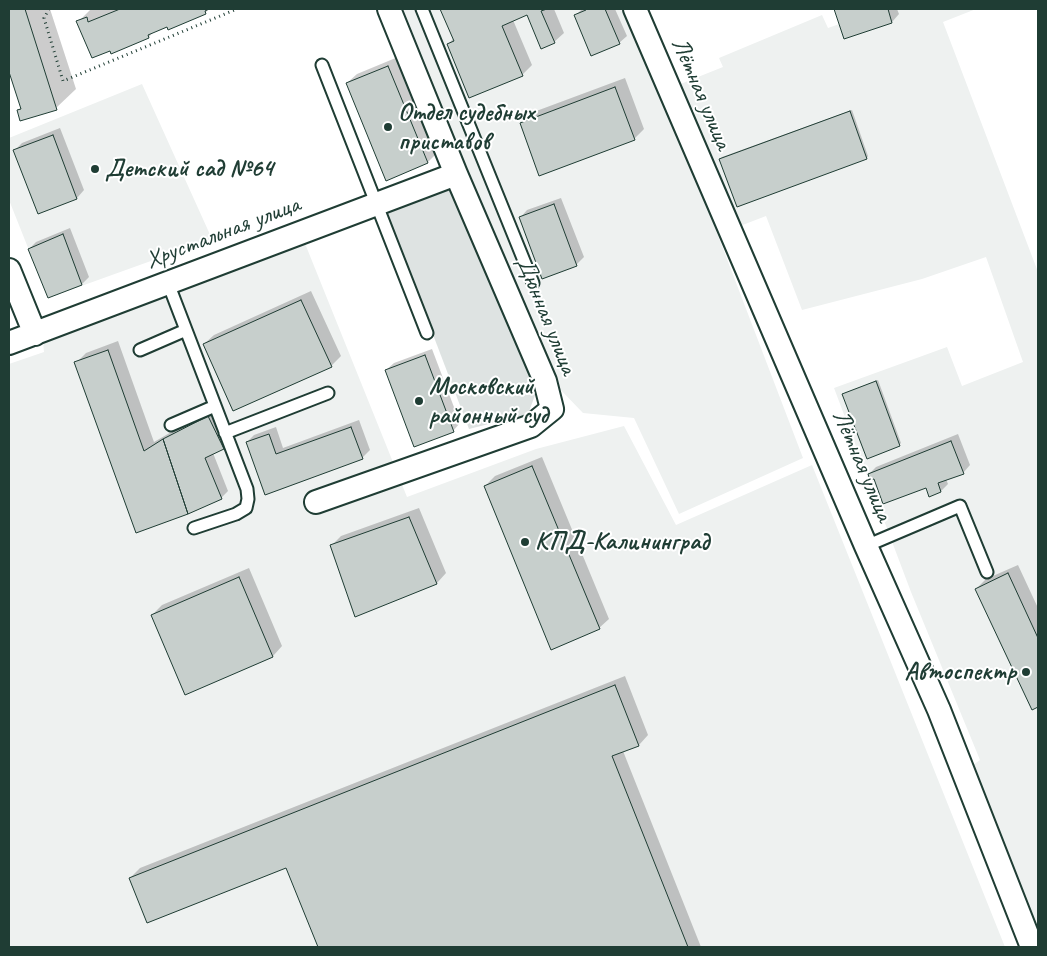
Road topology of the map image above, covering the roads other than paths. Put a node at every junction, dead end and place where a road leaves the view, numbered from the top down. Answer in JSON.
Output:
{"nodes":[{"id":1,"x":389,"y":9,"type":"edge"},
{"id":2,"x":422,"y":9,"type":"edge"},
{"id":3,"x":635,"y":9,"type":"edge"},
{"id":4,"x":322,"y":65,"type":"dead end"},
{"id":5,"x":456,"y":174,"type":"junction"},
{"id":6,"x":377,"y":204,"type":"junction"},
{"id":7,"x":9,"y":274,"type":"edge"},
{"id":8,"x":168,"y":283,"type":"junction"},
{"id":9,"x":533,"y":283,"type":"dead end"},
{"id":10,"x":186,"y":330,"type":"junction"},
{"id":11,"x":427,"y":333,"type":"dead end"},
{"id":12,"x":35,"y":334,"type":"junction"},
{"id":13,"x":9,"y":343,"type":"edge"},
{"id":14,"x":140,"y":350,"type":"dead end"},
{"id":15,"x":328,"y":393,"type":"dead end"},
{"id":16,"x":215,"y":406,"type":"junction"},
{"id":17,"x":171,"y":425,"type":"dead end"},
{"id":18,"x":225,"y":433,"type":"junction"},
{"id":19,"x":316,"y":502,"type":"dead end"},
{"id":20,"x":194,"y":528,"type":"dead end"},
{"id":21,"x":866,"y":546,"type":"junction"},
{"id":22,"x":988,"y":572,"type":"dead end"},
{"id":23,"x":1032,"y":947,"type":"edge"}],
"edges":[{"from":1,"to":5,"type":"street","name":"Дюнная улица"},
{"from":2,"to":9,"type":"lane"},
{"from":3,"to":21,"type":"street","name":"Лётная улица"},
{"from":4,"to":6,"type":"lane"},
{"from":5,"to":6,"type":"street","name":"Хрустальная улица"},
{"from":5,"to":19,"type":"street","name":"Дюнная улица"},
{"from":6,"to":8,"type":"street","name":"Хрустальная улица"},
{"from":6,"to":11,"type":"lane"},
{"from":7,"to":12,"type":"street"},
{"from":8,"to":10,"type":"lane"},
{"from":8,"to":12,"type":"street","name":"Хрустальная улица"},
{"from":10,"to":14,"type":"lane"},
{"from":10,"to":16,"type":"lane"},
{"from":12,"to":13,"type":"street","name":"Хрустальная улица"},
{"from":15,"to":18,"type":"lane"},
{"from":16,"to":17,"type":"lane"},
{"from":16,"to":18,"type":"lane"},
{"from":18,"to":20,"type":"lane"},
{"from":21,"to":22,"type":"lane"},
{"from":21,"to":23,"type":"street","name":"Лётная улица"}]}
